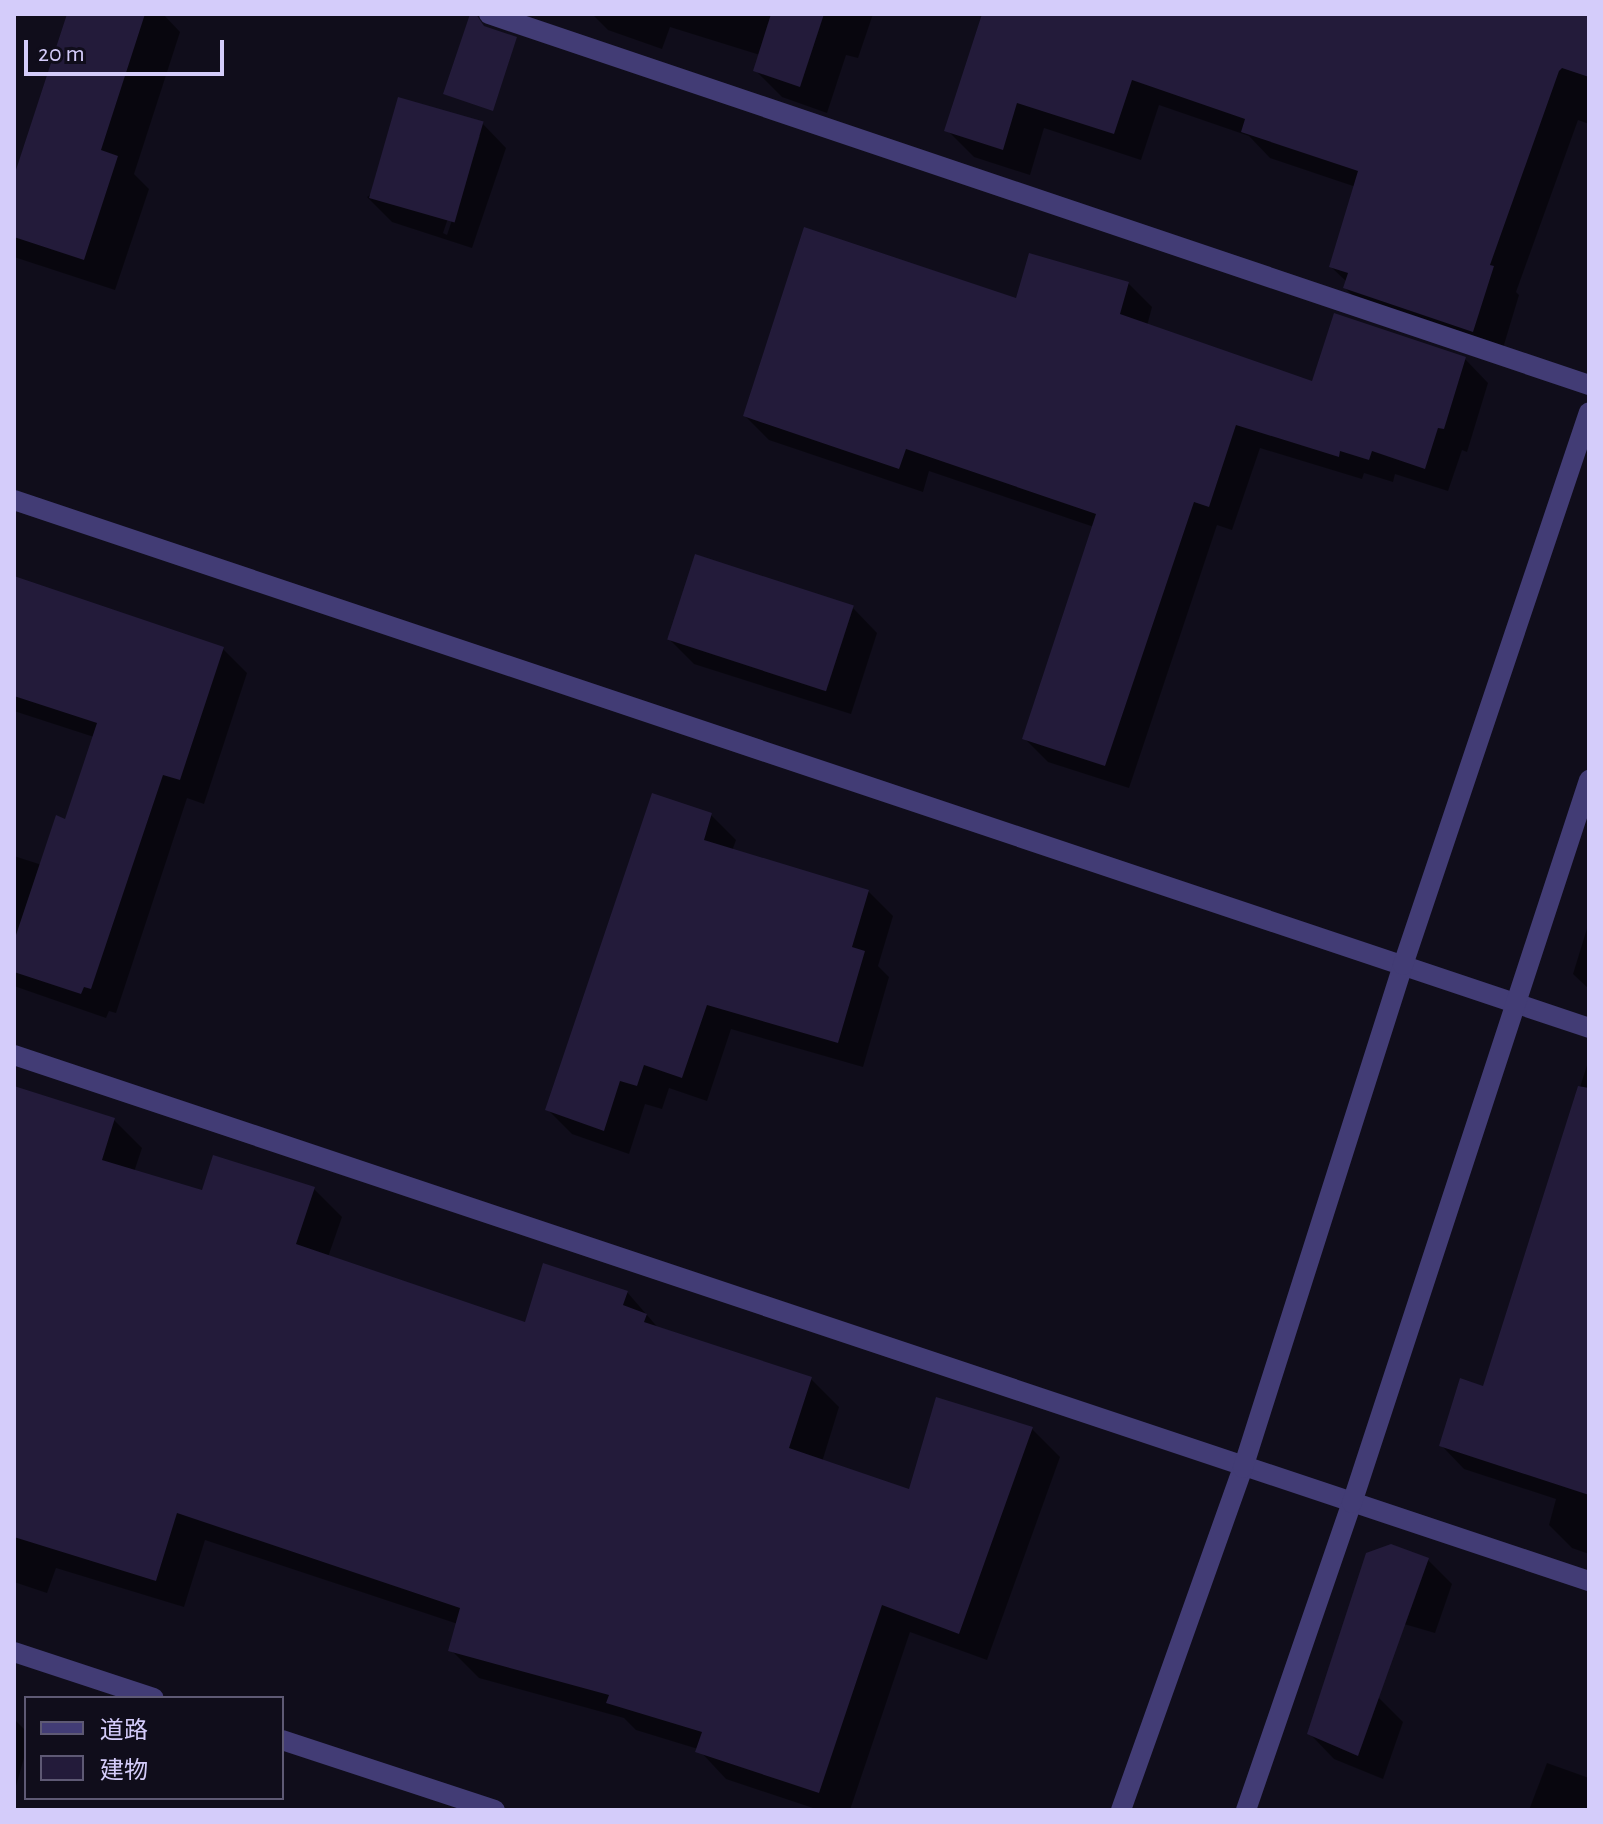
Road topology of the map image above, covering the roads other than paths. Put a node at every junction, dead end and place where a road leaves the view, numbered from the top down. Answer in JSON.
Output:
{"nodes":[{"id":1,"x":489,"y":14,"type":"edge"},
{"id":2,"x":1589,"y":385,"type":"edge"},
{"id":3,"x":1589,"y":412,"type":"edge"},
{"id":4,"x":14,"y":500,"type":"edge"},
{"id":5,"x":1589,"y":780,"type":"edge"},
{"id":6,"x":1403,"y":965,"type":"junction"},
{"id":7,"x":1515,"y":1004,"type":"junction"},
{"id":8,"x":1589,"y":1028,"type":"edge"},
{"id":9,"x":14,"y":1055,"type":"edge"},
{"id":10,"x":1243,"y":1468,"type":"junction"},
{"id":11,"x":1352,"y":1503,"type":"junction"},
{"id":12,"x":1589,"y":1581,"type":"edge"},
{"id":13,"x":14,"y":1652,"type":"edge"},
{"id":14,"x":148,"y":1696,"type":"edge"},
{"id":15,"x":284,"y":1741,"type":"edge"},
{"id":16,"x":495,"y":1810,"type":"edge"},
{"id":17,"x":1121,"y":1810,"type":"edge"},
{"id":18,"x":1246,"y":1810,"type":"edge"}],
"edges":[{"from":1,"to":2,"type":"street"},
{"from":3,"to":6,"type":"street"},
{"from":4,"to":6,"type":"street"},
{"from":5,"to":7,"type":"street"},
{"from":6,"to":7,"type":"street"},
{"from":6,"to":10,"type":"street"},
{"from":7,"to":8,"type":"street"},
{"from":7,"to":11,"type":"street"},
{"from":9,"to":10,"type":"street"},
{"from":10,"to":11,"type":"street"},
{"from":10,"to":17,"type":"street"},
{"from":11,"to":12,"type":"street"},
{"from":11,"to":18,"type":"street"},
{"from":13,"to":14,"type":"street"},
{"from":15,"to":16,"type":"street"}]}
